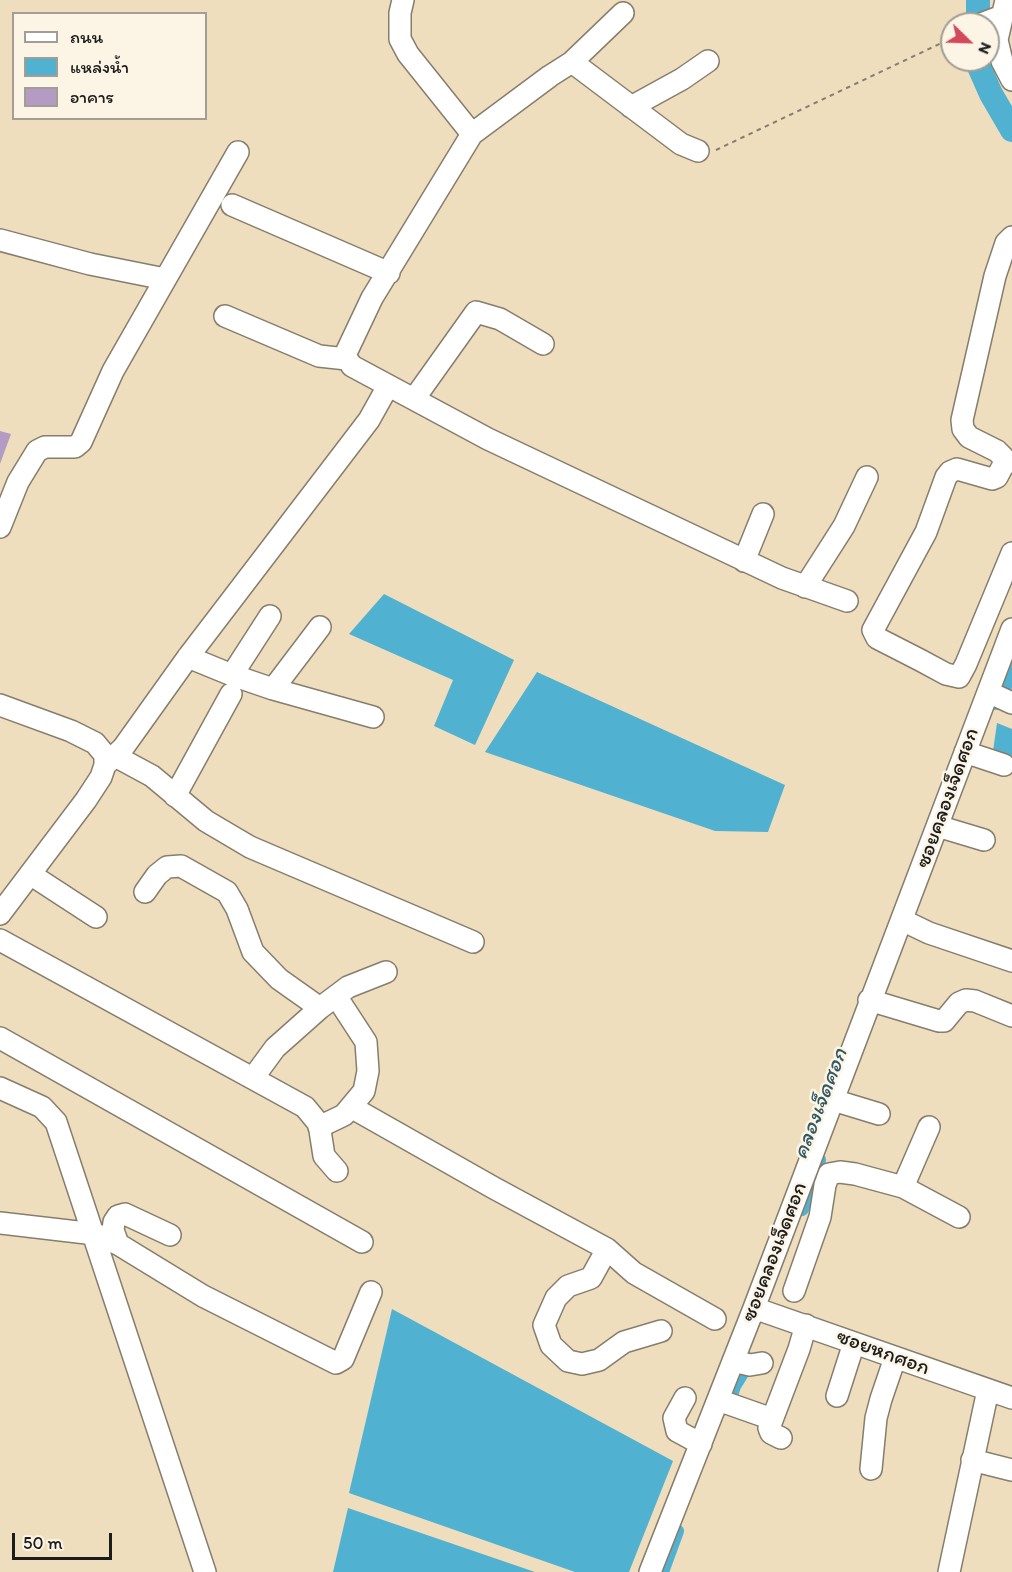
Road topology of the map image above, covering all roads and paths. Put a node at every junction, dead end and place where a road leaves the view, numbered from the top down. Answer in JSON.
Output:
{"nodes":[{"id":1,"x":403,"y":0,"type":"edge"},
{"id":2,"x":623,"y":13,"type":"dead end"},
{"id":3,"x":940,"y":44,"type":"edge"},
{"id":4,"x":1000,"y":45,"type":"edge"},
{"id":5,"x":708,"y":61,"type":"dead end"},
{"id":6,"x":572,"y":62,"type":"junction"},
{"id":7,"x":1012,"y":80,"type":"edge"},
{"id":8,"x":631,"y":107,"type":"junction"},
{"id":9,"x":472,"y":134,"type":"junction"},
{"id":10,"x":238,"y":152,"type":"dead end"},
{"id":11,"x":698,"y":152,"type":"joint"},
{"id":12,"x":232,"y":205,"type":"dead end"},
{"id":13,"x":1012,"y":237,"type":"edge"},
{"id":14,"x":0,"y":240,"type":"edge"},
{"id":15,"x":389,"y":273,"type":"junction"},
{"id":16,"x":163,"y":283,"type":"junction"},
{"id":17,"x":225,"y":316,"type":"dead end"},
{"id":18,"x":543,"y":344,"type":"dead end"},
{"id":19,"x":347,"y":359,"type":"junction"},
{"id":20,"x":388,"y":386,"type":"junction"},
{"id":21,"x":414,"y":399,"type":"junction"},
{"id":22,"x":1007,"y":472,"type":"edge"},
{"id":23,"x":867,"y":477,"type":"dead end"},
{"id":24,"x":763,"y":514,"type":"dead end"},
{"id":25,"x":0,"y":527,"type":"edge"},
{"id":26,"x":1012,"y":553,"type":"edge"},
{"id":27,"x":744,"y":561,"type":"junction"},
{"id":28,"x":805,"y":587,"type":"junction"},
{"id":29,"x":848,"y":601,"type":"dead end"},
{"id":30,"x":270,"y":616,"type":"dead end"},
{"id":31,"x":320,"y":627,"type":"dead end"},
{"id":32,"x":1012,"y":629,"type":"edge"},
{"id":33,"x":188,"y":657,"type":"junction"},
{"id":34,"x":231,"y":684,"type":"junction"},
{"id":35,"x":273,"y":688,"type":"junction"},
{"id":36,"x":998,"y":697,"type":"edge"},
{"id":37,"x":0,"y":705,"type":"edge"},
{"id":38,"x":374,"y":717,"type":"dead end"},
{"id":39,"x":110,"y":760,"type":"junction"},
{"id":40,"x":175,"y":796,"type":"junction"},
{"id":41,"x":940,"y":829,"type":"junction"},
{"id":42,"x":976,"y":837,"type":"dead end"},
{"id":43,"x":30,"y":874,"type":"junction"},
{"id":44,"x":145,"y":892,"type":"dead end"},
{"id":45,"x":0,"y":914,"type":"edge"},
{"id":46,"x":96,"y":916,"type":"dead end"},
{"id":47,"x":905,"y":921,"type":"junction"},
{"id":48,"x":0,"y":940,"type":"edge"},
{"id":49,"x":473,"y":942,"type":"dead end"},
{"id":50,"x":1012,"y":961,"type":"edge"},
{"id":51,"x":386,"y":972,"type":"dead end"},
{"id":52,"x":328,"y":1002,"type":"junction"},
{"id":53,"x":882,"y":1003,"type":"junction"},
{"id":54,"x":1012,"y":1016,"type":"edge"},
{"id":55,"x":0,"y":1038,"type":"edge"},
{"id":56,"x":253,"y":1078,"type":"junction"},
{"id":57,"x":0,"y":1088,"type":"edge"},
{"id":58,"x":833,"y":1100,"type":"junction"},
{"id":59,"x":351,"y":1107,"type":"junction"},
{"id":60,"x":879,"y":1114,"type":"dead end"},
{"id":61,"x":319,"y":1127,"type":"junction"},
{"id":62,"x":930,"y":1127,"type":"dead end"},
{"id":63,"x":337,"y":1171,"type":"dead end"},
{"id":64,"x":814,"y":1181,"type":"junction"},
{"id":65,"x":903,"y":1187,"type":"junction"},
{"id":66,"x":959,"y":1217,"type":"dead end"},
{"id":67,"x":0,"y":1223,"type":"edge"},
{"id":68,"x":95,"y":1234,"type":"junction"},
{"id":69,"x":171,"y":1235,"type":"dead end"},
{"id":70,"x":362,"y":1242,"type":"dead end"},
{"id":71,"x":118,"y":1244,"type":"junction"},
{"id":72,"x":607,"y":1249,"type":"junction"},
{"id":73,"x":794,"y":1291,"type":"dead end"},
{"id":74,"x":371,"y":1292,"type":"dead end"},
{"id":75,"x":754,"y":1308,"type":"junction"},
{"id":76,"x":715,"y":1319,"type":"dead end"},
{"id":77,"x":661,"y":1331,"type":"dead end"},
{"id":78,"x":803,"y":1337,"type":"junction"},
{"id":79,"x":850,"y":1354,"type":"junction"},
{"id":80,"x":891,"y":1369,"type":"junction"},
{"id":81,"x":988,"y":1390,"type":"junction"},
{"id":82,"x":837,"y":1396,"type":"dead end"},
{"id":83,"x":685,"y":1398,"type":"dead end"},
{"id":84,"x":1012,"y":1398,"type":"edge"},
{"id":85,"x":726,"y":1403,"type":"junction"},
{"id":86,"x":701,"y":1444,"type":"junction"},
{"id":87,"x":972,"y":1460,"type":"junction"},
{"id":88,"x":871,"y":1469,"type":"dead end"},
{"id":89,"x":1012,"y":1470,"type":"edge"},
{"id":90,"x":205,"y":1572,"type":"edge"},
{"id":91,"x":650,"y":1572,"type":"edge"},
{"id":92,"x":949,"y":1572,"type":"edge"}],
"edges":[{"from":1,"to":9,"type":"street"},
{"from":2,"to":6,"type":"street"},
{"from":3,"to":11,"type":"path"},
{"from":4,"to":7,"type":"street"},
{"from":5,"to":8,"type":"street"},
{"from":6,"to":8,"type":"street"},
{"from":6,"to":9,"type":"street"},
{"from":8,"to":11,"type":"street"},
{"from":9,"to":15,"type":"street"},
{"from":10,"to":16,"type":"street"},
{"from":12,"to":15,"type":"street"},
{"from":13,"to":22,"type":"street"},
{"from":14,"to":16,"type":"street"},
{"from":15,"to":19,"type":"street"},
{"from":16,"to":25,"type":"street"},
{"from":17,"to":19,"type":"street"},
{"from":18,"to":21,"type":"street"},
{"from":19,"to":20,"type":"street"},
{"from":20,"to":21,"type":"street"},
{"from":20,"to":33,"type":"street"},
{"from":21,"to":27,"type":"street"},
{"from":22,"to":26,"type":"street"},
{"from":23,"to":28,"type":"street"},
{"from":24,"to":27,"type":"street"},
{"from":27,"to":28,"type":"street"},
{"from":28,"to":29,"type":"street"},
{"from":30,"to":34,"type":"street"},
{"from":31,"to":35,"type":"street"},
{"from":32,"to":36,"type":"street","name":"ซอยคลองเจ็ดศอก"},
{"from":33,"to":34,"type":"street"},
{"from":33,"to":39,"type":"street"},
{"from":34,"to":35,"type":"street"},
{"from":34,"to":40,"type":"street"},
{"from":35,"to":38,"type":"street"},
{"from":36,"to":41,"type":"street","name":"ซอยคลองเจ็ดศอก"},
{"from":37,"to":39,"type":"street"},
{"from":39,"to":40,"type":"street"},
{"from":39,"to":43,"type":"street"},
{"from":40,"to":49,"type":"street"},
{"from":41,"to":42,"type":"street"},
{"from":41,"to":47,"type":"street","name":"ซอยคลองเจ็ดศอก"},
{"from":43,"to":45,"type":"street"},
{"from":43,"to":46,"type":"street"},
{"from":44,"to":52,"type":"street"},
{"from":47,"to":50,"type":"street"},
{"from":47,"to":53,"type":"street","name":"ซอยคลองเจ็ดศอก"},
{"from":48,"to":56,"type":"street"},
{"from":51,"to":52,"type":"street"},
{"from":52,"to":56,"type":"street"},
{"from":52,"to":59,"type":"street"},
{"from":53,"to":54,"type":"street"},
{"from":53,"to":58,"type":"street","name":"ซอยคลองเจ็ดศอก"},
{"from":55,"to":70,"type":"street"},
{"from":56,"to":61,"type":"street"},
{"from":57,"to":68,"type":"street"},
{"from":58,"to":60,"type":"street"},
{"from":58,"to":64,"type":"street","name":"ซอยคลองเจ็ดศอก"},
{"from":59,"to":61,"type":"street"},
{"from":59,"to":72,"type":"street"},
{"from":61,"to":63,"type":"street"},
{"from":62,"to":65,"type":"street"},
{"from":64,"to":65,"type":"street"},
{"from":64,"to":73,"type":"street"},
{"from":64,"to":75,"type":"street","name":"ซอยคลองเจ็ดศอก"},
{"from":65,"to":66,"type":"street"},
{"from":67,"to":68,"type":"street"},
{"from":68,"to":71,"type":"street"},
{"from":68,"to":90,"type":"street"},
{"from":69,"to":71,"type":"street"},
{"from":71,"to":74,"type":"street"},
{"from":72,"to":76,"type":"street"},
{"from":72,"to":77,"type":"street"},
{"from":75,"to":78,"type":"street","name":"ซอยหกศอก"},
{"from":75,"to":85,"type":"street","name":"ซอยคลองเจ็ดศอก"},
{"from":78,"to":79,"type":"street","name":"ซอยหกศอก"},
{"from":78,"to":85,"type":"street"},
{"from":79,"to":80,"type":"street","name":"ซอยหกศอก"},
{"from":79,"to":82,"type":"street"},
{"from":80,"to":81,"type":"street","name":"ซอยหกศอก"},
{"from":80,"to":88,"type":"street"},
{"from":81,"to":84,"type":"street","name":"ซอยหกศอก"},
{"from":81,"to":87,"type":"street"},
{"from":83,"to":86,"type":"street"},
{"from":85,"to":86,"type":"street","name":"ซอยคลองเจ็ดศอก"},
{"from":86,"to":91,"type":"street","name":"ซอยคลองเจ็ดศอก"},
{"from":87,"to":89,"type":"street"},
{"from":87,"to":92,"type":"street"}]}
